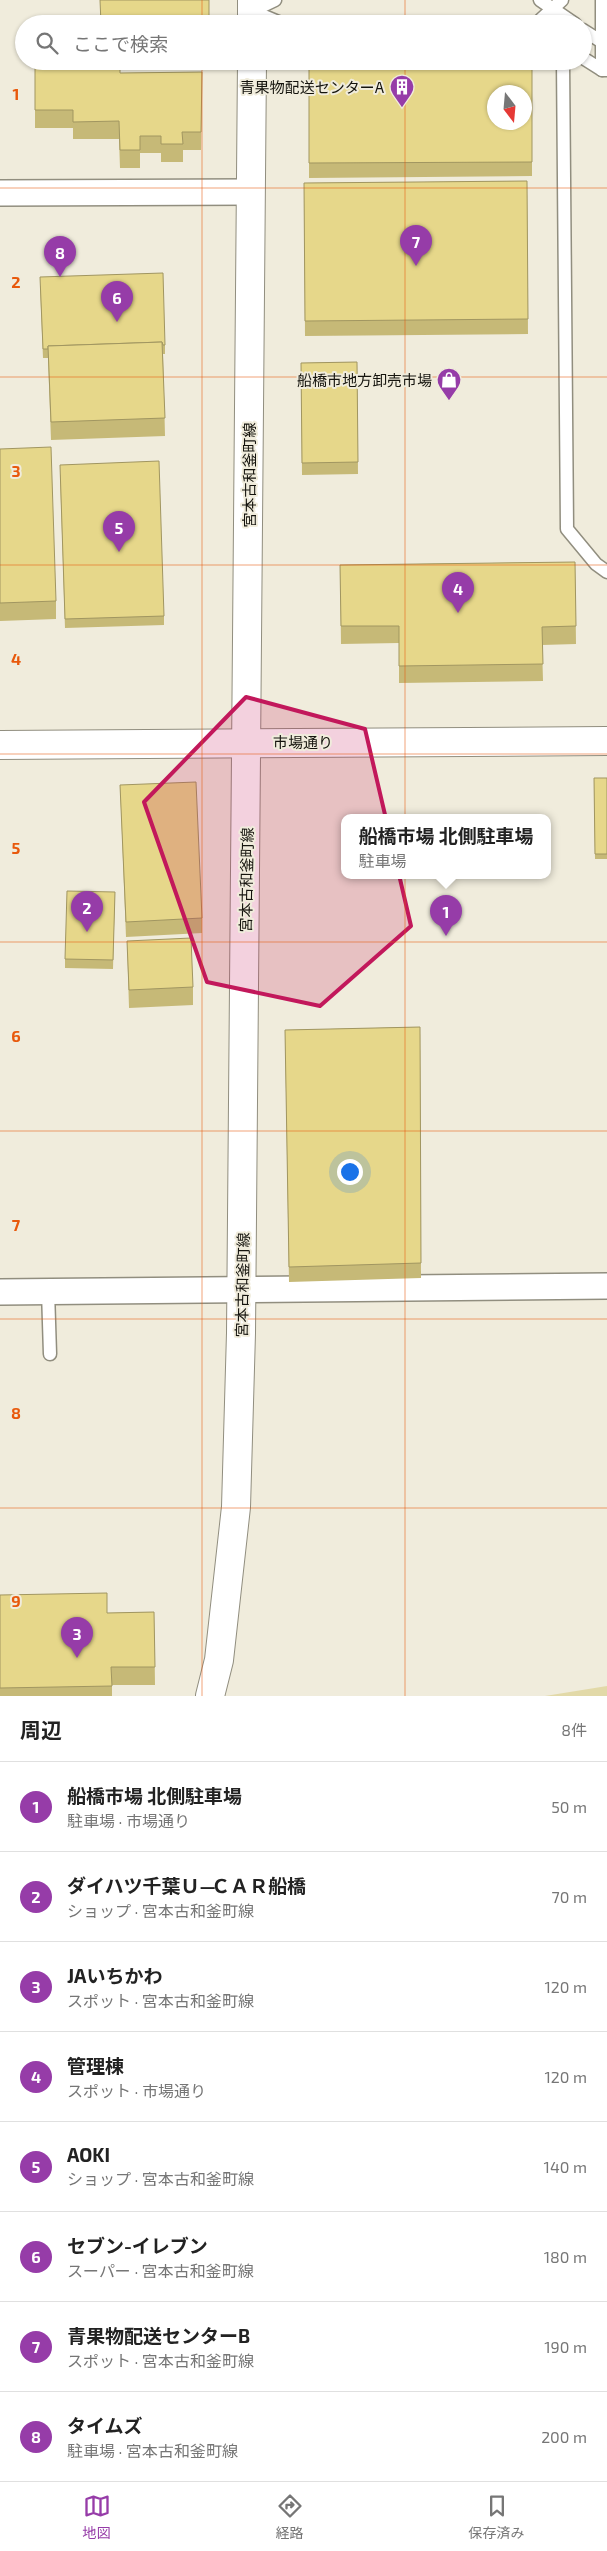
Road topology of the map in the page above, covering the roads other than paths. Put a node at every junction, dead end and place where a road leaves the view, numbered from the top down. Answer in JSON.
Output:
{"nodes":[{"id":1,"x":540,"y":0,"type":"edge"},
{"id":2,"x":602,"y":0,"type":"edge"},
{"id":3,"x":556,"y":3,"type":"edge"},
{"id":4,"x":545,"y":15,"type":"edge"},
{"id":5,"x":567,"y":15,"type":"edge"},
{"id":6,"x":592,"y":36,"type":"edge"},
{"id":7,"x":602,"y":42,"type":"junction"},
{"id":8,"x":592,"y":63,"type":"edge"},
{"id":9,"x":252,"y":70,"type":"edge"},
{"id":10,"x":562,"y":70,"type":"edge"},
{"id":11,"x":604,"y":70,"type":"edge"},
{"id":12,"x":251,"y":192,"type":"junction"},
{"id":13,"x":0,"y":193,"type":"edge"},
{"id":14,"x":607,"y":572,"type":"edge"},
{"id":15,"x":607,"y":741,"type":"edge"},
{"id":16,"x":248,"y":743,"type":"junction"},
{"id":17,"x":0,"y":746,"type":"edge"},
{"id":18,"x":607,"y":1286,"type":"edge"},
{"id":19,"x":242,"y":1288,"type":"junction"},
{"id":20,"x":48,"y":1291,"type":"junction"},
{"id":21,"x":0,"y":1292,"type":"edge"},
{"id":22,"x":50,"y":1354,"type":"dead end"},
{"id":23,"x":210,"y":1696,"type":"edge"}],
"edges":[{"from":1,"to":3,"type":"lane"},
{"from":2,"to":7,"type":"lane"},
{"from":3,"to":4,"type":"lane"},
{"from":3,"to":5,"type":"lane"},
{"from":6,"to":7,"type":"lane"},
{"from":7,"to":11,"type":"lane"},
{"from":8,"to":11,"type":"lane"},
{"from":9,"to":12,"type":"street","name":"宮本古和釜町線"},
{"from":10,"to":14,"type":"lane"},
{"from":12,"to":13,"type":"street"},
{"from":12,"to":16,"type":"street","name":"宮本古和釜町線"},
{"from":15,"to":16,"type":"street","name":"市場通り"},
{"from":16,"to":17,"type":"street","name":"市場通り"},
{"from":16,"to":19,"type":"street","name":"宮本古和釜町線"},
{"from":18,"to":19,"type":"street"},
{"from":19,"to":20,"type":"street"},
{"from":19,"to":23,"type":"street","name":"宮本古和釜町線"},
{"from":20,"to":21,"type":"street"},
{"from":20,"to":22,"type":"lane"}]}
